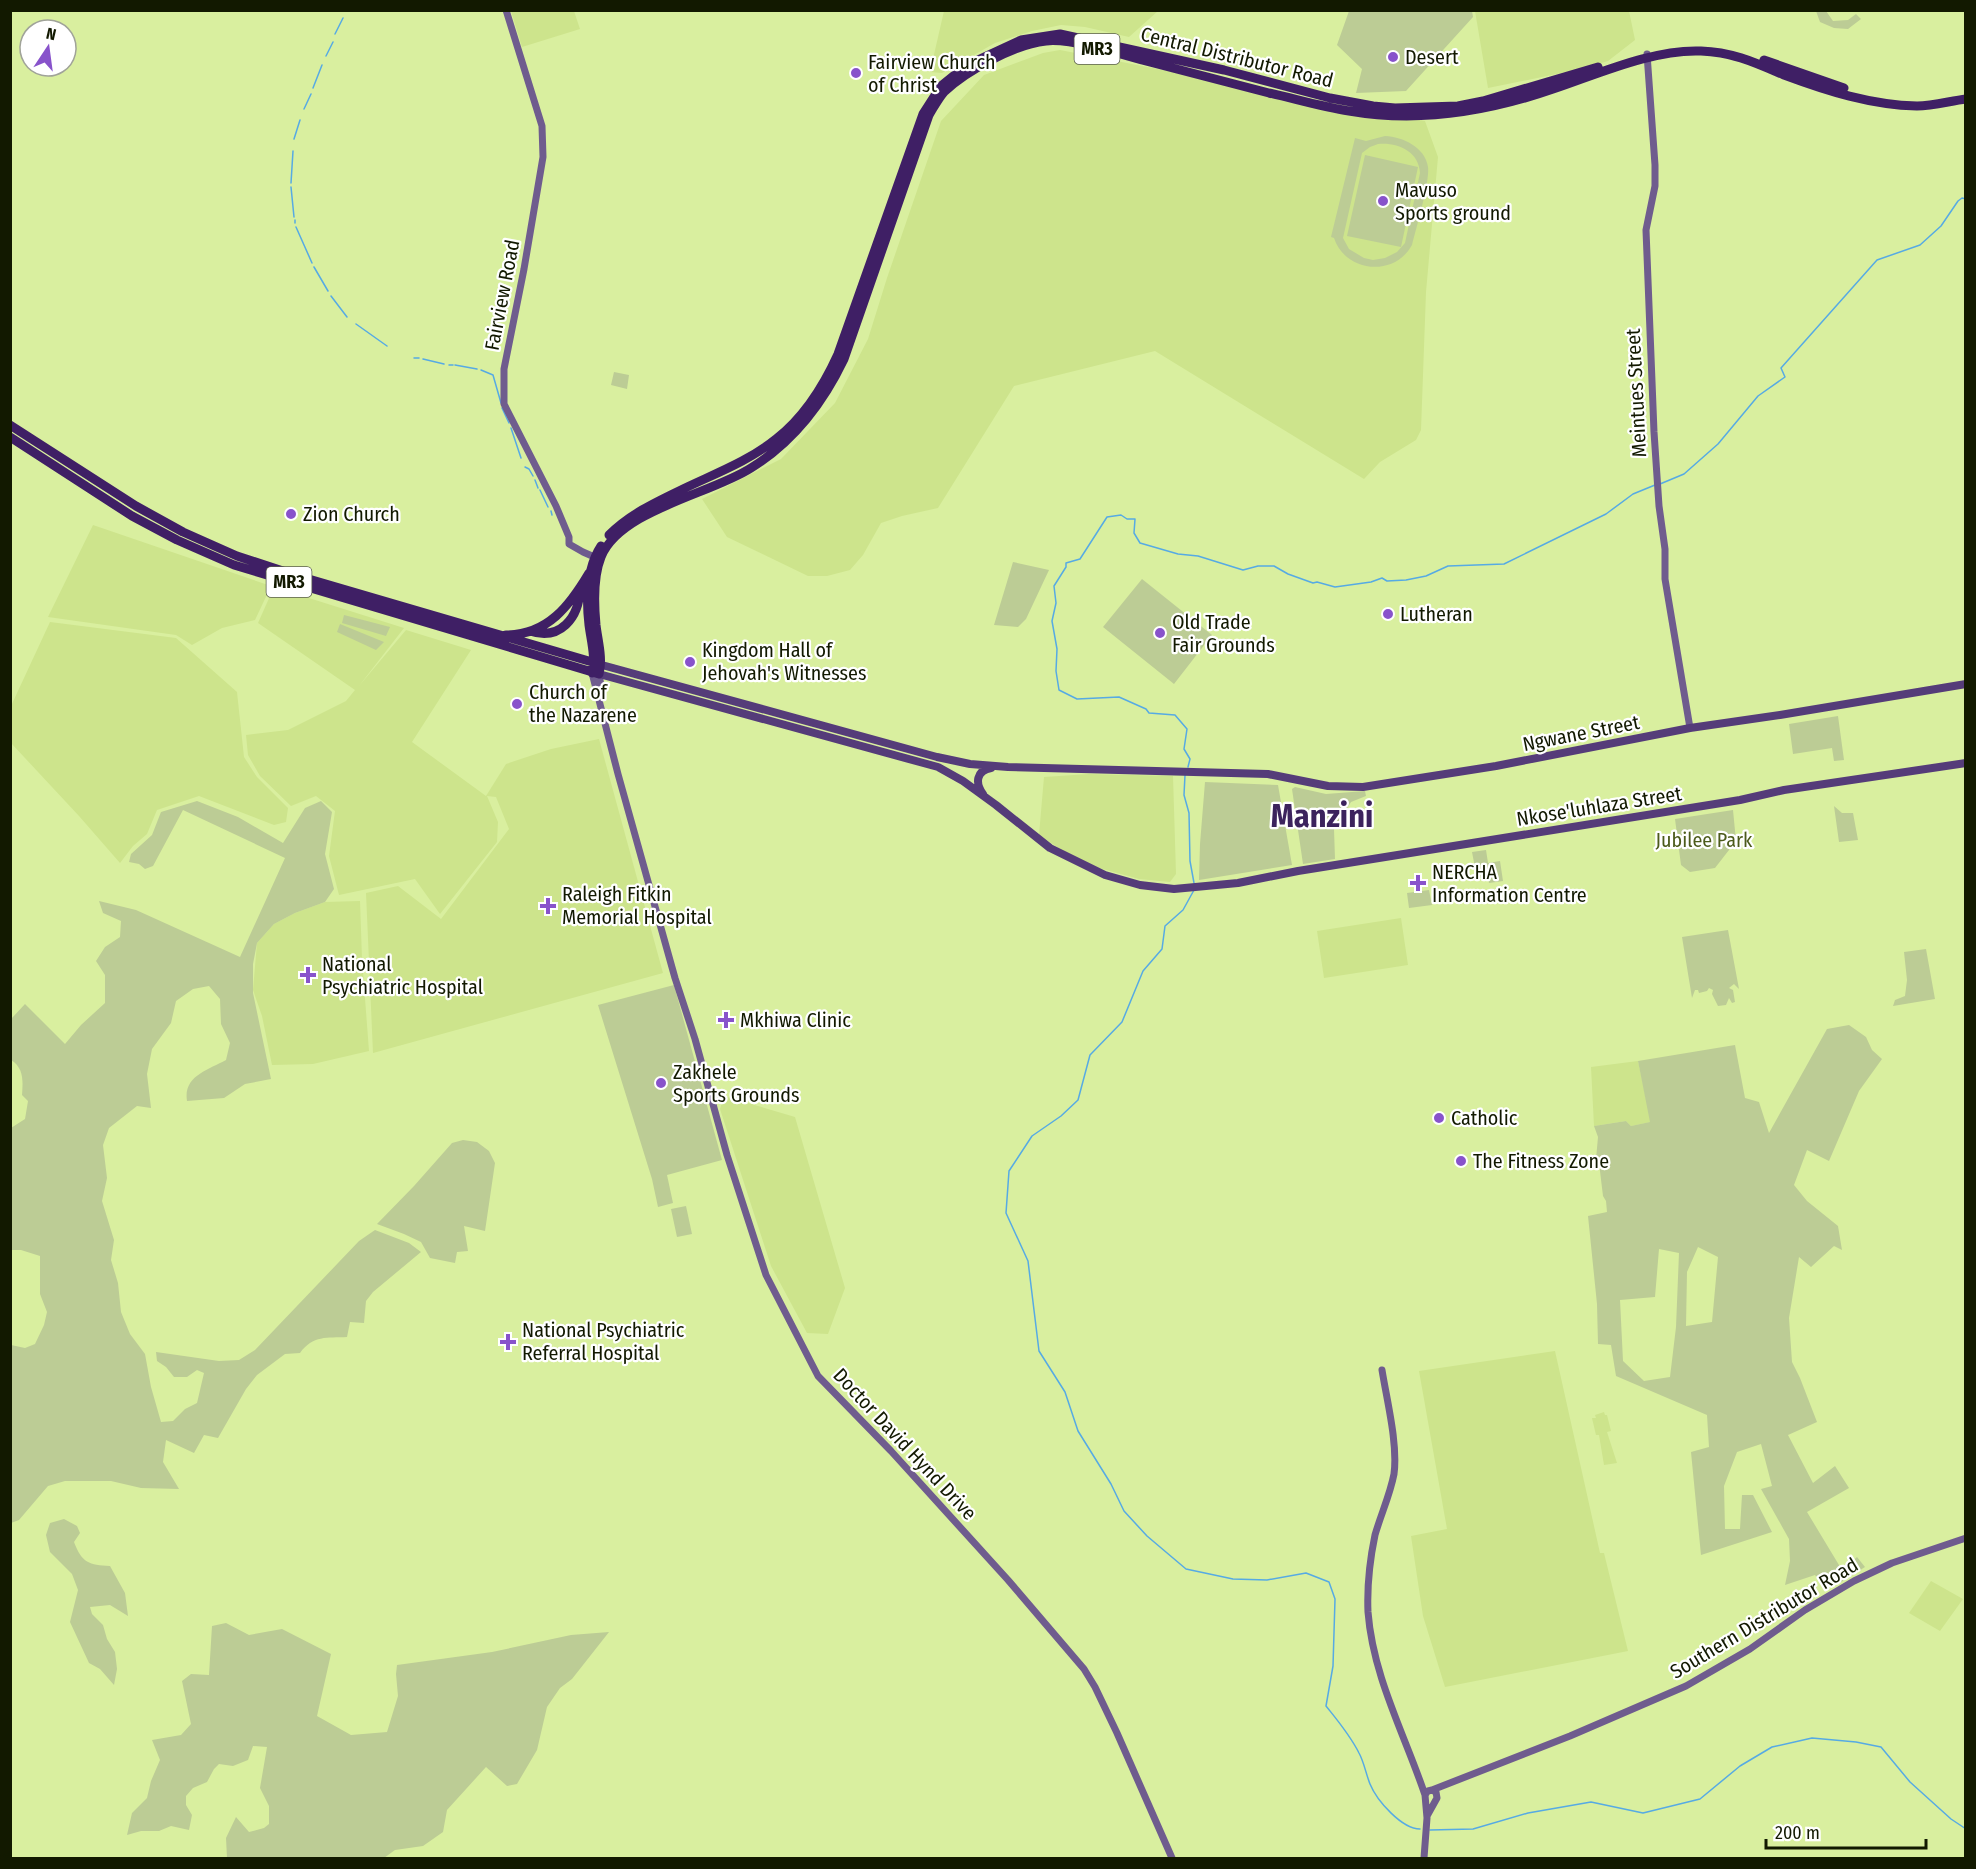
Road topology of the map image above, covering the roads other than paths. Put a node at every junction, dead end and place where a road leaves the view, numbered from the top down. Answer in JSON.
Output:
{"nodes":[{"id":1,"x":506,"y":10,"type":"edge"},
{"id":2,"x":1647,"y":56,"type":"junction"},
{"id":3,"x":1965,"y":94,"type":"edge"},
{"id":4,"x":1965,"y":99,"type":"edge"},
{"id":5,"x":10,"y":425,"type":"edge"},
{"id":6,"x":10,"y":437,"type":"edge"},
{"id":7,"x":597,"y":558,"type":"junction"},
{"id":8,"x":590,"y":571,"type":"junction"},
{"id":9,"x":501,"y":635,"type":"junction"},
{"id":10,"x":597,"y":669,"type":"junction"},
{"id":11,"x":1965,"y":684,"type":"edge"},
{"id":12,"x":1690,"y":728,"type":"junction"},
{"id":13,"x":1965,"y":763,"type":"edge"},
{"id":14,"x":1008,"y":767,"type":"junction"},
{"id":15,"x":996,"y":805,"type":"junction"},
{"id":16,"x":1382,"y":1370,"type":"dead end"},
{"id":17,"x":1965,"y":1538,"type":"edge"},
{"id":18,"x":1446,"y":1783,"type":"junction"},
{"id":19,"x":1428,"y":1794,"type":"junction"},
{"id":20,"x":1436,"y":1799,"type":"junction"},
{"id":21,"x":1427,"y":1817,"type":"junction"},
{"id":22,"x":1424,"y":1855,"type":"edge"},
{"id":23,"x":1172,"y":1858,"type":"edge"}],
"edges":[{"from":1,"to":7,"type":"main road","name":"Fairview Road"},
{"from":2,"to":3,"type":"highway","name":"Central Distributor Road","number":"MR3"},
{"from":2,"to":4,"type":"highway","name":"Central Distributor Road","number":"MR3"},
{"from":2,"to":7,"type":"highway","name":"Central Distributor Road","number":"MR3"},
{"from":2,"to":12,"type":"main road","name":"Meintues Street"},
{"from":5,"to":9,"type":"highway","number":"MR3"},
{"from":6,"to":10,"type":"highway","number":"MR3"},
{"from":7,"to":8,"type":"highway","name":"Central Distributor Road","number":"MR3"},
{"from":7,"to":10,"type":"highway","name":"Central Distributor Road","number":"MR3"},
{"from":8,"to":9,"type":"highway"},
{"from":8,"to":10,"type":"highway","name":"Central Distributor Road","number":"MR3"},
{"from":9,"to":10,"type":"highway","number":"MR3"},
{"from":10,"to":14,"type":"main road"},
{"from":10,"to":15,"type":"main road"},
{"from":10,"to":23,"type":"main road","name":"Doctor David Hynd Drive"},
{"from":11,"to":12,"type":"main road","name":"Ngwane Street"},
{"from":12,"to":14,"type":"main road","name":"Ngwane Street"},
{"from":13,"to":15,"type":"main road","name":"Nkose'luhlaza Street"},
{"from":14,"to":15,"type":"main road"},
{"from":16,"to":19,"type":"main road"},
{"from":17,"to":18,"type":"main road","name":"Southern Distributor Road"},
{"from":18,"to":19,"type":"main road","name":"Southern Distributor Road"},
{"from":18,"to":20,"type":"main road"},
{"from":19,"to":20,"type":"main road"},
{"from":19,"to":20,"type":"main road"},
{"from":19,"to":21,"type":"main road"},
{"from":20,"to":21,"type":"main road"},
{"from":21,"to":22,"type":"main road"}]}
